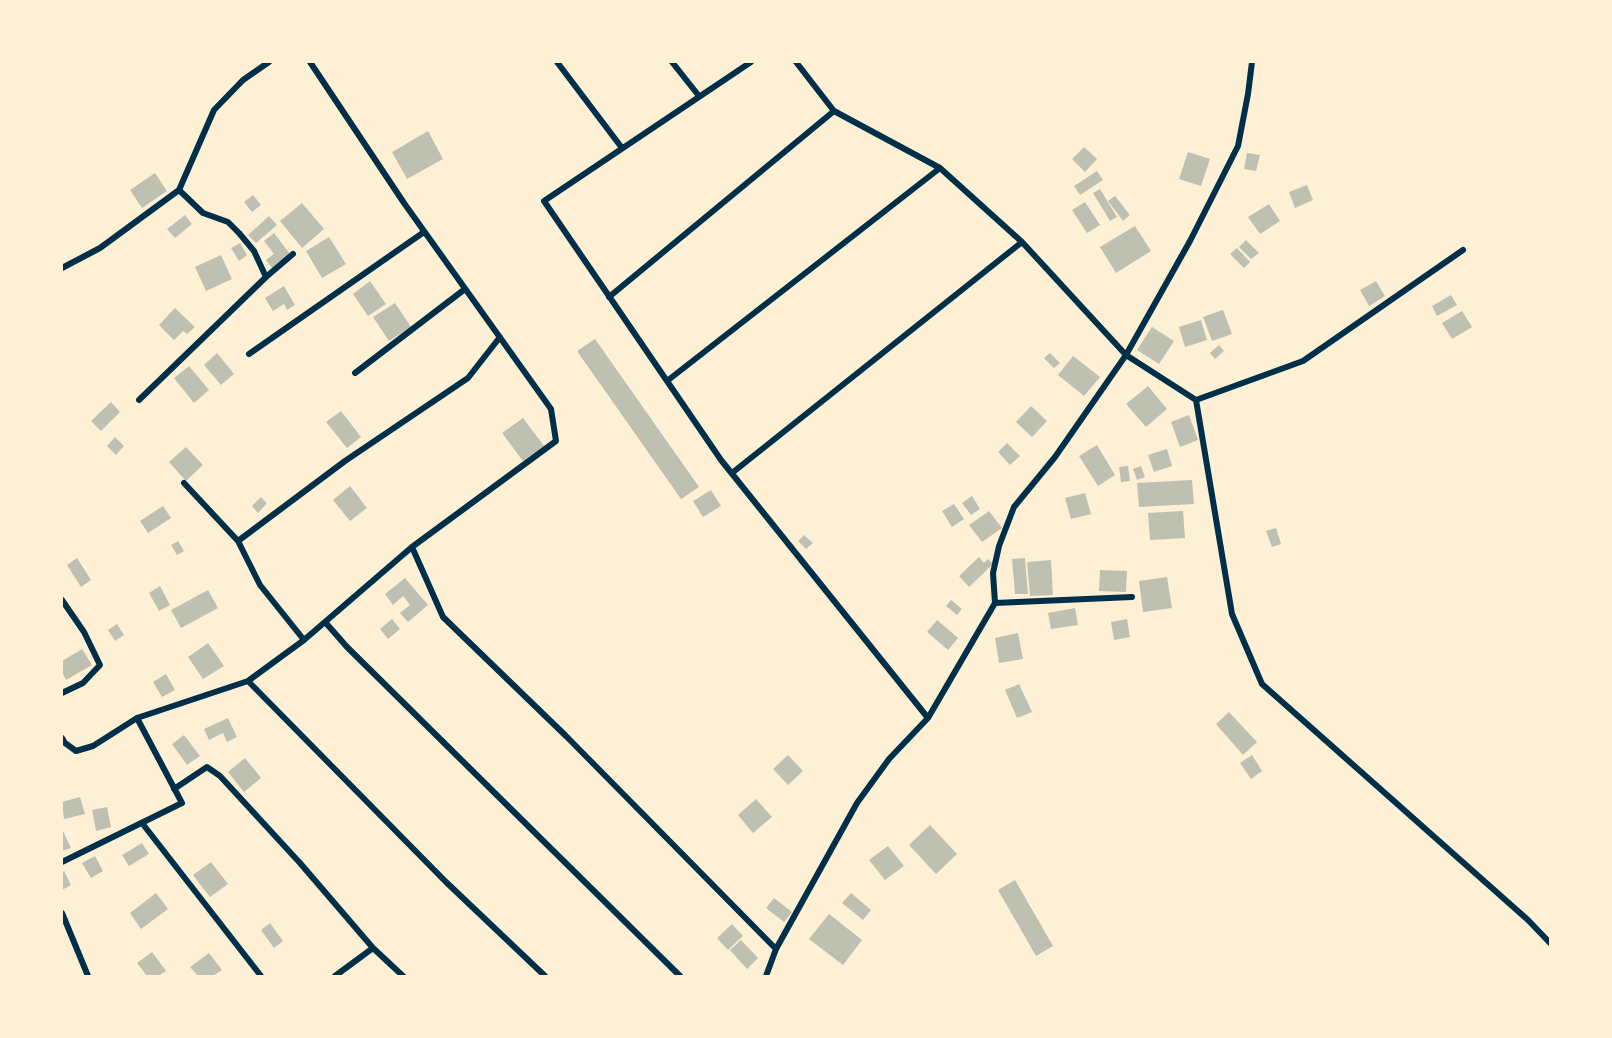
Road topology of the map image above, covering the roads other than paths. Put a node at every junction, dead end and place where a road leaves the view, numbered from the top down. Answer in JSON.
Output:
{"nodes":[{"id":1,"x":269,"y":62,"type":"edge"},
{"id":2,"x":310,"y":62,"type":"edge"},
{"id":3,"x":557,"y":62,"type":"edge"},
{"id":4,"x":672,"y":62,"type":"edge"},
{"id":5,"x":751,"y":62,"type":"edge"},
{"id":6,"x":796,"y":62,"type":"edge"},
{"id":7,"x":1252,"y":62,"type":"edge"},
{"id":8,"x":699,"y":96,"type":"junction"},
{"id":9,"x":834,"y":111,"type":"junction"},
{"id":10,"x":622,"y":148,"type":"junction"},
{"id":11,"x":940,"y":168,"type":"junction"},
{"id":12,"x":178,"y":190,"type":"junction"},
{"id":13,"x":424,"y":232,"type":"junction"},
{"id":14,"x":1022,"y":242,"type":"junction"},
{"id":15,"x":1463,"y":250,"type":"dead end"},
{"id":16,"x":293,"y":254,"type":"dead end"},
{"id":17,"x":62,"y":268,"type":"edge"},
{"id":18,"x":266,"y":277,"type":"junction"},
{"id":19,"x":465,"y":289,"type":"junction"},
{"id":20,"x":609,"y":297,"type":"junction"},
{"id":21,"x":500,"y":337,"type":"junction"},
{"id":22,"x":249,"y":354,"type":"dead end"},
{"id":23,"x":1126,"y":355,"type":"junction"},
{"id":24,"x":355,"y":373,"type":"dead end"},
{"id":25,"x":667,"y":381,"type":"junction"},
{"id":26,"x":139,"y":400,"type":"dead end"},
{"id":27,"x":1196,"y":400,"type":"junction"},
{"id":28,"x":732,"y":473,"type":"junction"},
{"id":29,"x":184,"y":483,"type":"dead end"},
{"id":30,"x":238,"y":542,"type":"junction"},
{"id":31,"x":412,"y":547,"type":"junction"},
{"id":32,"x":1132,"y":597,"type":"dead end"},
{"id":33,"x":62,"y":600,"type":"edge"},
{"id":34,"x":995,"y":603,"type":"junction"},
{"id":35,"x":324,"y":622,"type":"junction"},
{"id":36,"x":304,"y":640,"type":"junction"},
{"id":37,"x":248,"y":681,"type":"junction"},
{"id":38,"x":62,"y":693,"type":"edge"},
{"id":39,"x":137,"y":718,"type":"junction"},
{"id":40,"x":928,"y":718,"type":"junction"},
{"id":41,"x":62,"y":738,"type":"edge"},
{"id":42,"x":174,"y":789,"type":"junction"},
{"id":43,"x":142,"y":823,"type":"junction"},
{"id":44,"x":62,"y":862,"type":"edge"},
{"id":45,"x":62,"y":913,"type":"edge"},
{"id":46,"x":1551,"y":943,"type":"edge"},
{"id":47,"x":373,"y":948,"type":"junction"},
{"id":48,"x":776,"y":949,"type":"junction"},
{"id":49,"x":88,"y":976,"type":"edge"},
{"id":50,"x":261,"y":976,"type":"edge"},
{"id":51,"x":335,"y":976,"type":"edge"},
{"id":52,"x":403,"y":976,"type":"edge"},
{"id":53,"x":545,"y":976,"type":"edge"},
{"id":54,"x":680,"y":976,"type":"edge"},
{"id":55,"x":766,"y":976,"type":"edge"}],
"edges":[{"from":1,"to":12,"type":"street"},
{"from":2,"to":13,"type":"street"},
{"from":3,"to":10,"type":"street"},
{"from":4,"to":8,"type":"street"},
{"from":5,"to":8,"type":"street"},
{"from":6,"to":9,"type":"street"},
{"from":7,"to":23,"type":"street"},
{"from":8,"to":10,"type":"street"},
{"from":9,"to":11,"type":"street"},
{"from":9,"to":20,"type":"street"},
{"from":10,"to":20,"type":"street"},
{"from":11,"to":14,"type":"street"},
{"from":11,"to":25,"type":"street"},
{"from":12,"to":17,"type":"street"},
{"from":12,"to":18,"type":"street"},
{"from":13,"to":19,"type":"street"},
{"from":13,"to":22,"type":"street"},
{"from":14,"to":23,"type":"street"},
{"from":14,"to":28,"type":"street"},
{"from":15,"to":27,"type":"street"},
{"from":16,"to":18,"type":"street"},
{"from":18,"to":26,"type":"street"},
{"from":19,"to":21,"type":"street"},
{"from":19,"to":24,"type":"street"},
{"from":20,"to":25,"type":"street"},
{"from":21,"to":30,"type":"street"},
{"from":21,"to":31,"type":"street"},
{"from":23,"to":27,"type":"street"},
{"from":23,"to":34,"type":"street"},
{"from":25,"to":28,"type":"street"},
{"from":27,"to":46,"type":"street"},
{"from":28,"to":40,"type":"street"},
{"from":29,"to":30,"type":"street"},
{"from":30,"to":36,"type":"street"},
{"from":31,"to":35,"type":"street"},
{"from":31,"to":48,"type":"street"},
{"from":32,"to":34,"type":"street"},
{"from":33,"to":38,"type":"street"},
{"from":34,"to":40,"type":"street"},
{"from":35,"to":36,"type":"street"},
{"from":35,"to":54,"type":"street"},
{"from":36,"to":37,"type":"street"},
{"from":37,"to":39,"type":"street"},
{"from":37,"to":53,"type":"street"},
{"from":39,"to":41,"type":"street"},
{"from":39,"to":42,"type":"street"},
{"from":40,"to":48,"type":"street"},
{"from":42,"to":43,"type":"street"},
{"from":42,"to":47,"type":"street"},
{"from":43,"to":44,"type":"street"},
{"from":43,"to":50,"type":"street"},
{"from":45,"to":49,"type":"street"},
{"from":47,"to":51,"type":"street"},
{"from":47,"to":52,"type":"street"},
{"from":48,"to":55,"type":"street"}]}
